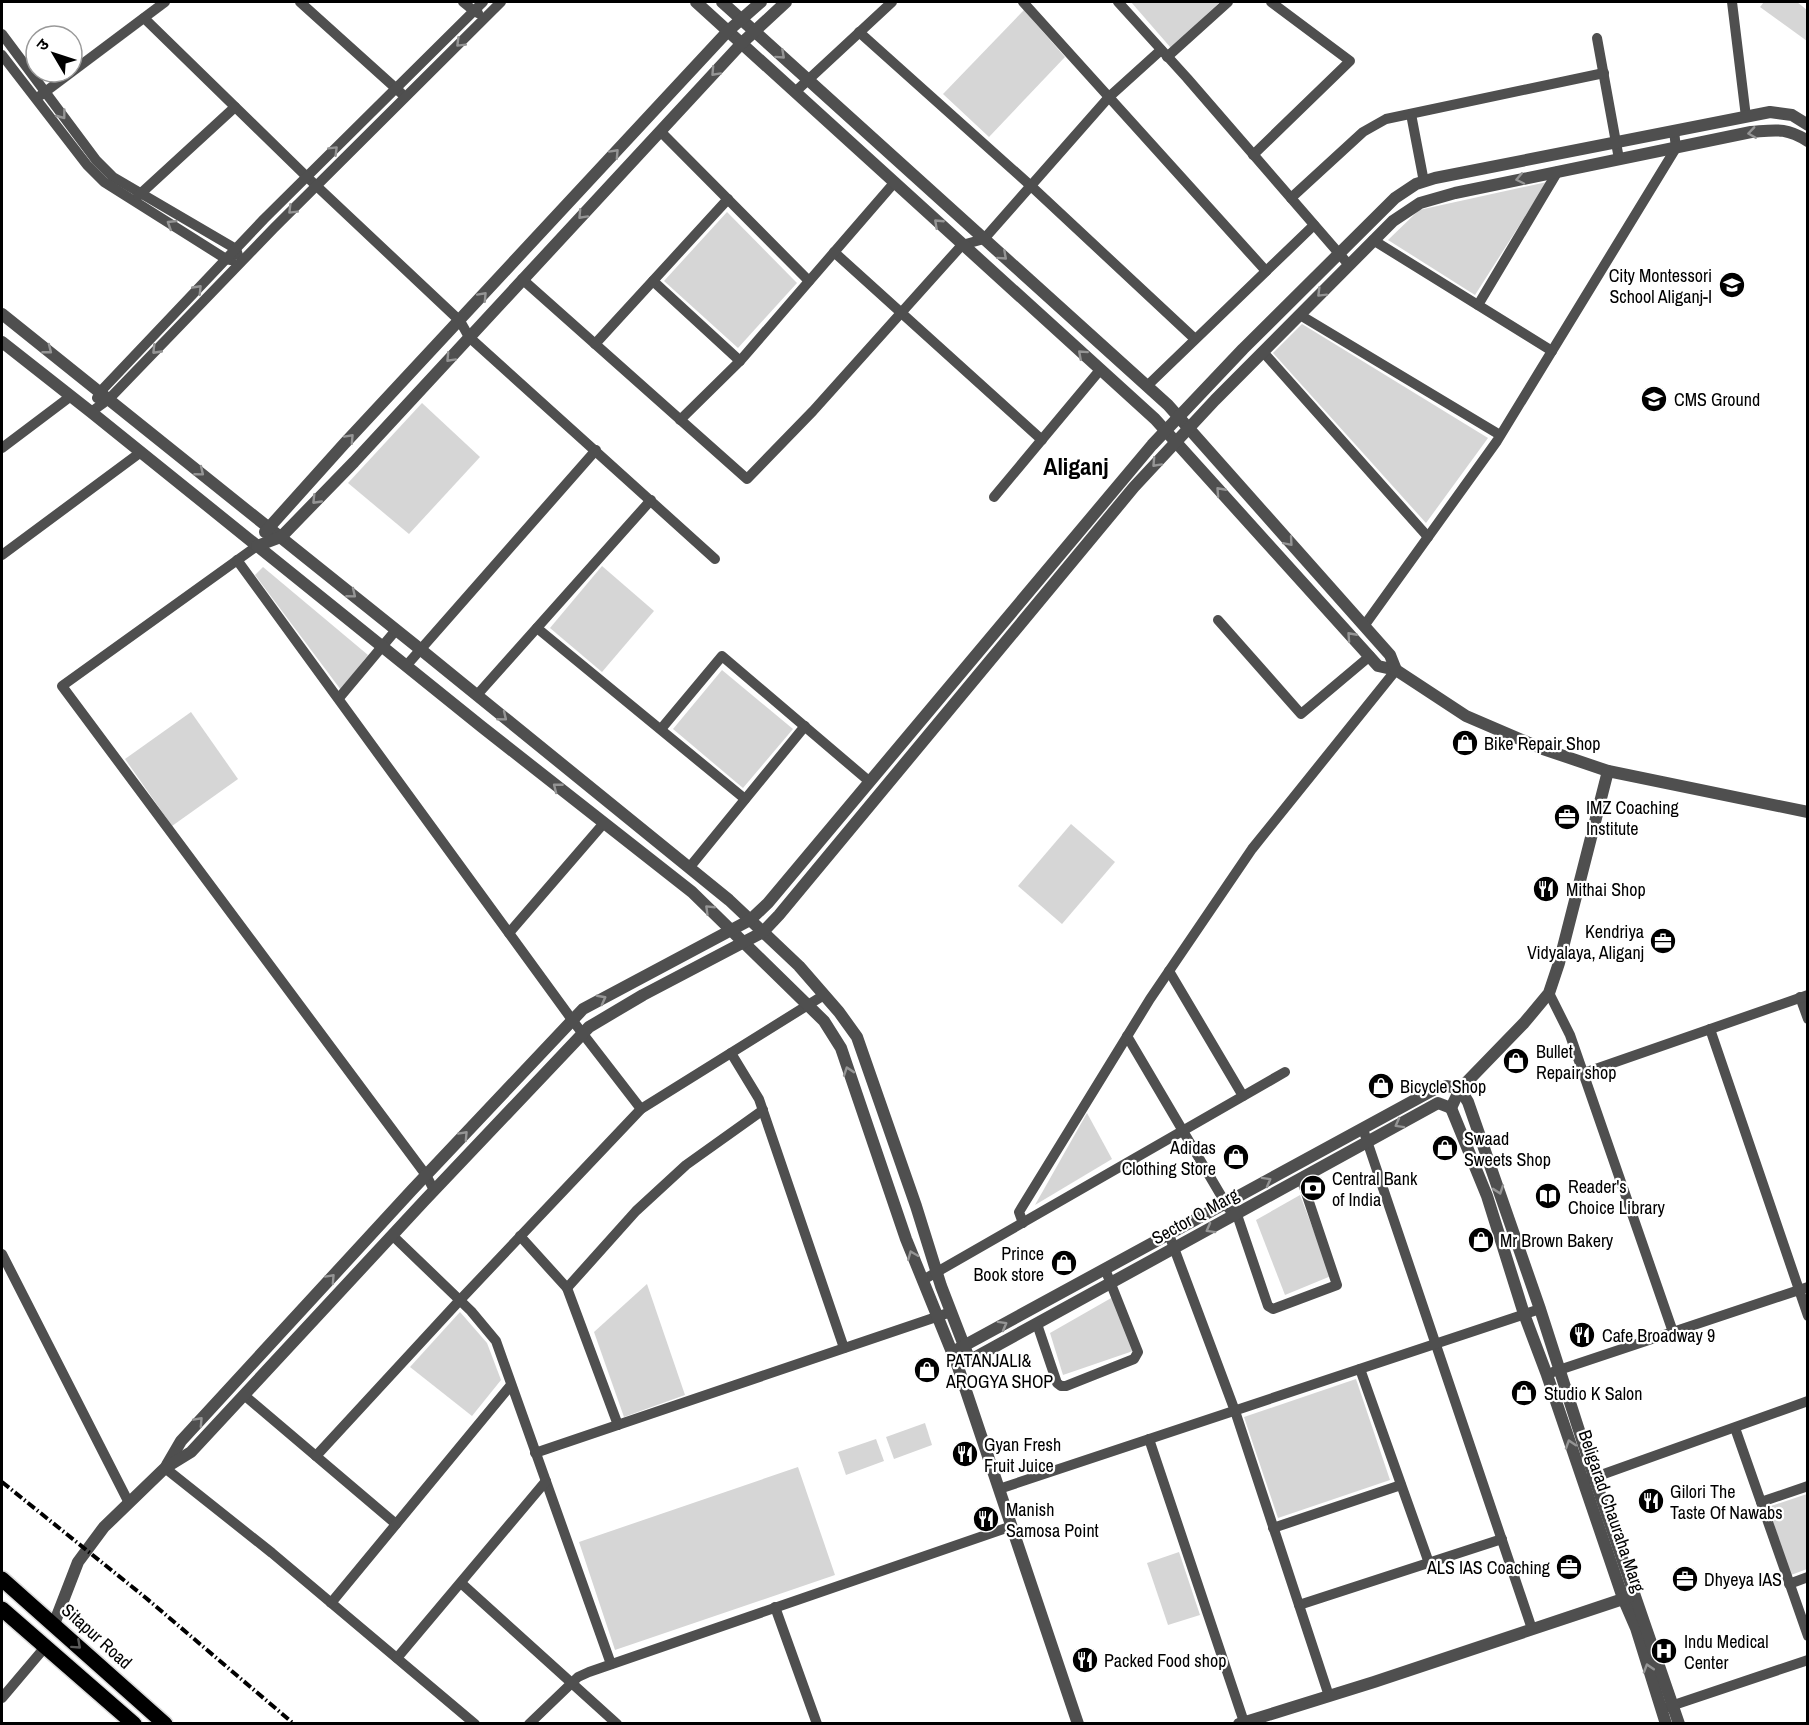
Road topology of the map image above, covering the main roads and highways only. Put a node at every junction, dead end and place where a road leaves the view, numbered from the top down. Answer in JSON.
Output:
{"nodes":[{"id":1,"x":2,"y":1580,"type":"edge"},
{"id":2,"x":2,"y":1609,"type":"edge"},
{"id":3,"x":134,"y":1724,"type":"edge"},
{"id":4,"x":165,"y":1724,"type":"edge"}],
"edges":[{"from":1,"to":4,"type":"main road","name":"Sitapur Road","one_way":true},
{"from":2,"to":3,"type":"main road"}]}
